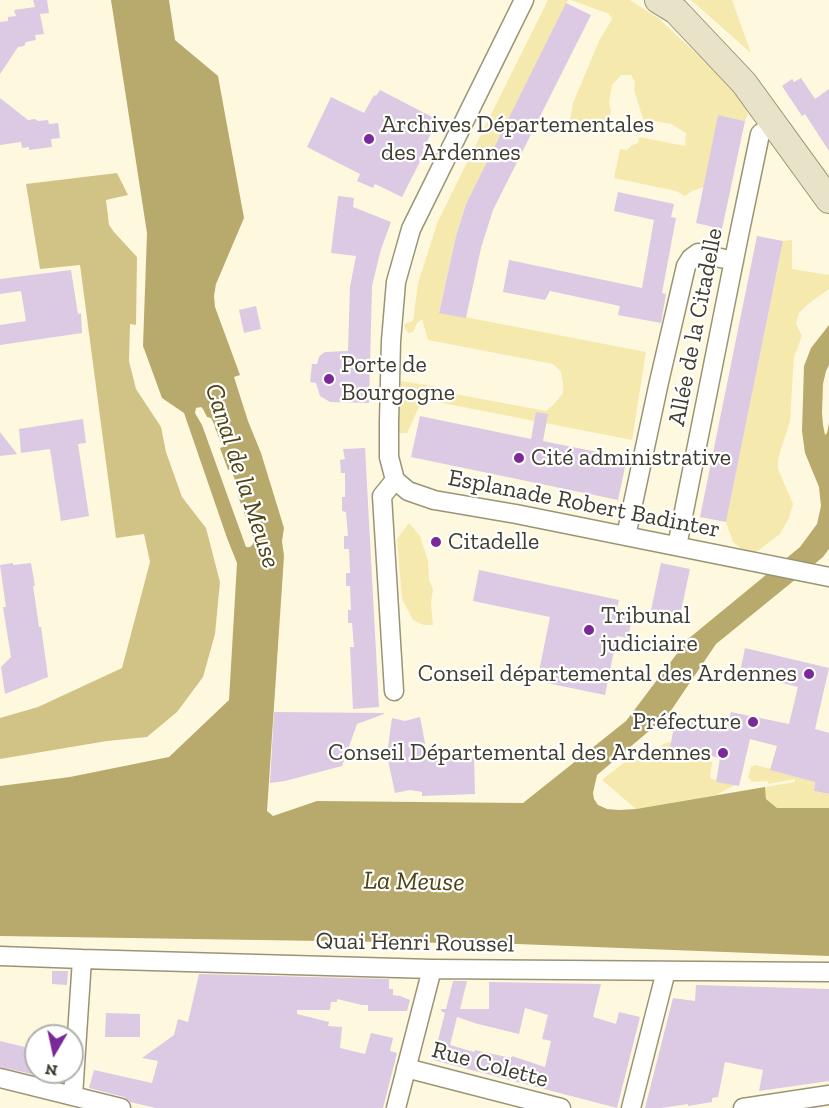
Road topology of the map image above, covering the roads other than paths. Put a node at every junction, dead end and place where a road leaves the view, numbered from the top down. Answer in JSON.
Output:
{"nodes":[{"id":1,"x":524,"y":0,"type":"edge"},
{"id":2,"x":658,"y":0,"type":"edge"},
{"id":3,"x":773,"y":124,"type":"junction"},
{"id":4,"x":829,"y":201,"type":"edge"},
{"id":5,"x":734,"y":261,"type":"junction"},
{"id":6,"x":395,"y":480,"type":"junction"},
{"id":7,"x":626,"y":536,"type":"junction"},
{"id":8,"x":677,"y":546,"type":"junction"},
{"id":9,"x":829,"y":577,"type":"edge"},
{"id":10,"x":394,"y":691,"type":"dead end"},
{"id":11,"x":0,"y":956,"type":"edge"},
{"id":12,"x":82,"y":959,"type":"junction"},
{"id":13,"x":432,"y":969,"type":"junction"},
{"id":14,"x":666,"y":971,"type":"junction"},
{"id":15,"x":829,"y":972,"type":"edge"},
{"id":16,"x":406,"y":1068,"type":"junction"},
{"id":17,"x":0,"y":1078,"type":"edge"},
{"id":18,"x":829,"y":1095,"type":"edge"},
{"id":19,"x":73,"y":1096,"type":"junction"},
{"id":20,"x":121,"y":1108,"type":"edge"},
{"id":21,"x":396,"y":1108,"type":"edge"},
{"id":22,"x":561,"y":1108,"type":"edge"},
{"id":23,"x":631,"y":1108,"type":"edge"},
{"id":24,"x":743,"y":1108,"type":"edge"}],
"edges":[{"from":1,"to":6,"type":"street"},
{"from":2,"to":3,"type":"main road"},
{"from":3,"to":4,"type":"main road"},
{"from":3,"to":5,"type":"street","name":"Allée de la Citadelle"},
{"from":5,"to":7,"type":"street"},
{"from":5,"to":8,"type":"street","name":"Allée de la Citadelle"},
{"from":6,"to":7,"type":"street","name":"Esplanade Robert Badinter"},
{"from":6,"to":10,"type":"street"},
{"from":7,"to":8,"type":"street","name":"Esplanade Robert Badinter"},
{"from":8,"to":9,"type":"street","name":"Esplanade Robert Badinter"},
{"from":11,"to":12,"type":"street","name":"Quai Henri Roussel"},
{"from":12,"to":13,"type":"street","name":"Quai Henri Roussel"},
{"from":12,"to":19,"type":"street"},
{"from":13,"to":14,"type":"street","name":"Quai Henri Roussel"},
{"from":13,"to":16,"type":"street"},
{"from":14,"to":15,"type":"street","name":"Quai Henri Roussel"},
{"from":14,"to":23,"type":"street"},
{"from":16,"to":21,"type":"street"},
{"from":16,"to":22,"type":"street","name":"Rue Colette"},
{"from":17,"to":19,"type":"street"},
{"from":18,"to":24,"type":"street"},
{"from":19,"to":20,"type":"street"}]}
